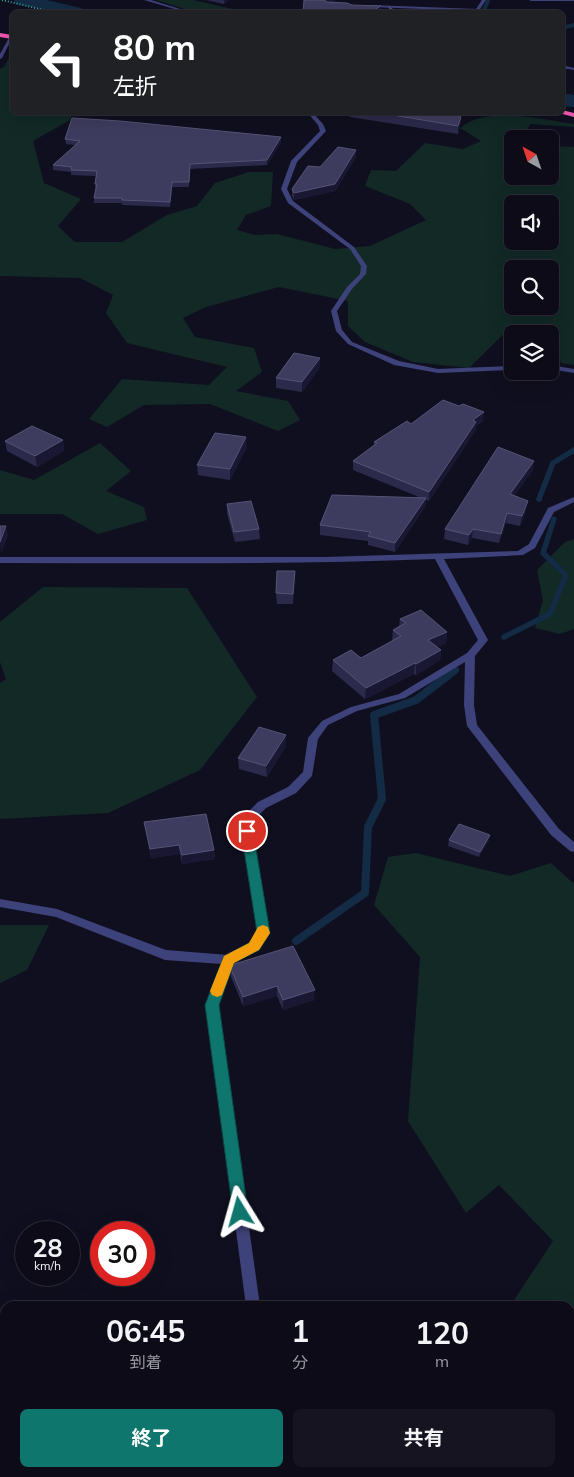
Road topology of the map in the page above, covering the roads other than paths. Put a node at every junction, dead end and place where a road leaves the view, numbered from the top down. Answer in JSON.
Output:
{"nodes":[{"id":1,"x":146,"y":0,"type":"edge"},
{"id":2,"x":531,"y":0,"type":"edge"},
{"id":3,"x":574,"y":0,"type":"edge"},
{"id":4,"x":365,"y":6,"type":"edge"},
{"id":5,"x":181,"y":10,"type":"edge"},
{"id":6,"x":455,"y":10,"type":"edge"},
{"id":7,"x":10,"y":40,"type":"edge"},
{"id":8,"x":0,"y":58,"type":"edge"},
{"id":9,"x":313,"y":115,"type":"edge"},
{"id":10,"x":504,"y":368,"type":"edge"},
{"id":11,"x":559,"y":368,"type":"edge"},
{"id":12,"x":574,"y":371,"type":"edge"},
{"id":13,"x":574,"y":499,"type":"edge"},
{"id":14,"x":439,"y":558,"type":"junction"},
{"id":15,"x":0,"y":560,"type":"edge"},
{"id":16,"x":470,"y":655,"type":"junction"},
{"id":17,"x":574,"y":848,"type":"edge"},
{"id":18,"x":0,"y":903,"type":"edge"},
{"id":19,"x":229,"y":960,"type":"junction"},
{"id":20,"x":252,"y":1301,"type":"edge"}],
"edges":[{"from":1,"to":5,"type":"street"},
{"from":2,"to":3,"type":"street"},
{"from":4,"to":6,"type":"lane"},
{"from":7,"to":8,"type":"lane"},
{"from":9,"to":10,"type":"street"},
{"from":11,"to":12,"type":"street"},
{"from":13,"to":14,"type":"street"},
{"from":14,"to":15,"type":"street"},
{"from":14,"to":16,"type":"street"},
{"from":16,"to":17,"type":"street"},
{"from":16,"to":19,"type":"street"},
{"from":18,"to":19,"type":"street"},
{"from":19,"to":20,"type":"street"}]}
